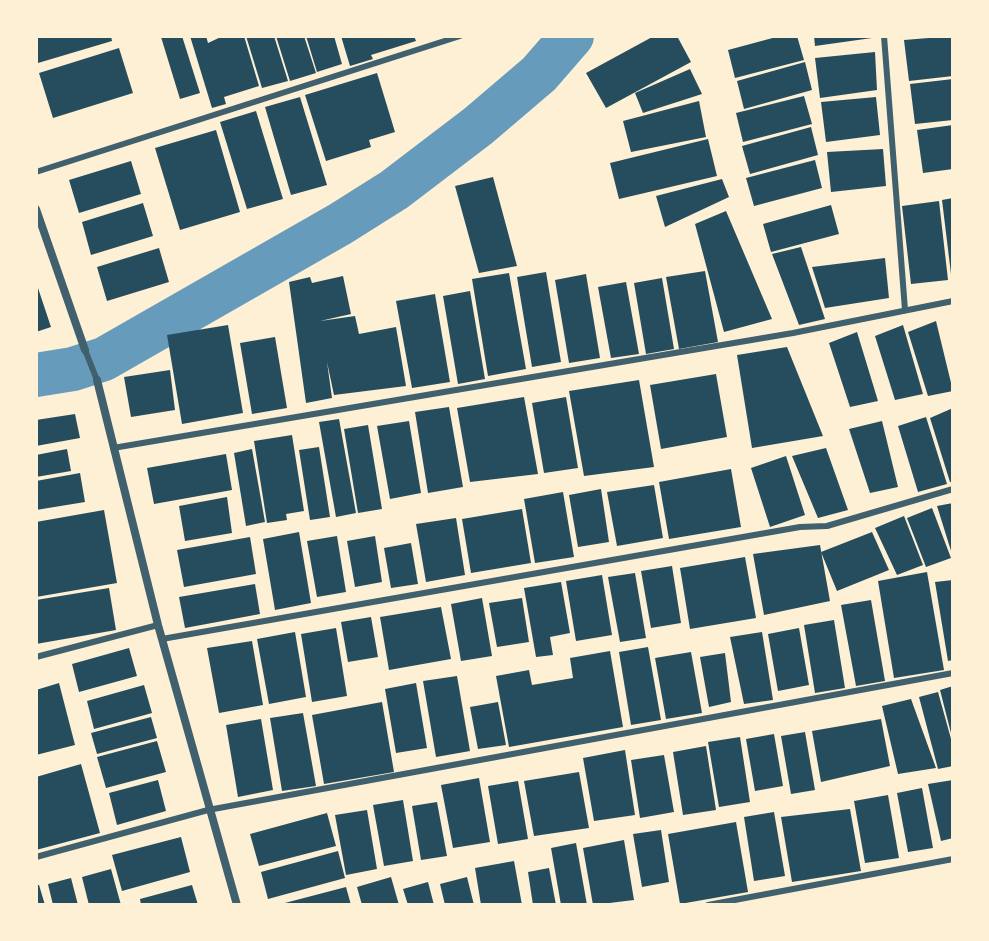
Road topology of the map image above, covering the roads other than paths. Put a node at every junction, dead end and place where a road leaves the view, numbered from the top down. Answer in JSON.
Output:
{"nodes":[{"id":1,"x":460,"y":36,"type":"edge"},
{"id":2,"x":884,"y":36,"type":"edge"},
{"id":3,"x":36,"y":172,"type":"edge"},
{"id":4,"x":36,"y":209,"type":"edge"},
{"id":5,"x":953,"y":301,"type":"edge"},
{"id":6,"x":905,"y":310,"type":"junction"},
{"id":7,"x":85,"y":350,"type":"joint"},
{"id":8,"x":97,"y":380,"type":"joint"},
{"id":9,"x":113,"y":448,"type":"junction"},
{"id":10,"x":953,"y":489,"type":"edge"},
{"id":11,"x":158,"y":625,"type":"junction"},
{"id":12,"x":162,"y":639,"type":"junction"},
{"id":13,"x":36,"y":657,"type":"edge"},
{"id":14,"x":953,"y":673,"type":"edge"},
{"id":15,"x":208,"y":810,"type":"junction"},
{"id":16,"x":36,"y":857,"type":"edge"},
{"id":17,"x":953,"y":859,"type":"edge"},
{"id":18,"x":237,"y":905,"type":"edge"},
{"id":19,"x":708,"y":905,"type":"edge"}],
"edges":[{"from":1,"to":3,"type":"lane"},
{"from":2,"to":6,"type":"lane"},
{"from":4,"to":7,"type":"street"},
{"from":5,"to":6,"type":"lane"},
{"from":6,"to":9,"type":"lane"},
{"from":7,"to":8,"type":"lane"},
{"from":8,"to":9,"type":"street"},
{"from":9,"to":11,"type":"street"},
{"from":10,"to":12,"type":"lane"},
{"from":11,"to":12,"type":"street"},
{"from":11,"to":13,"type":"lane"},
{"from":12,"to":15,"type":"street"},
{"from":14,"to":15,"type":"lane"},
{"from":15,"to":16,"type":"lane"},
{"from":15,"to":18,"type":"street"},
{"from":17,"to":19,"type":"lane"}]}
